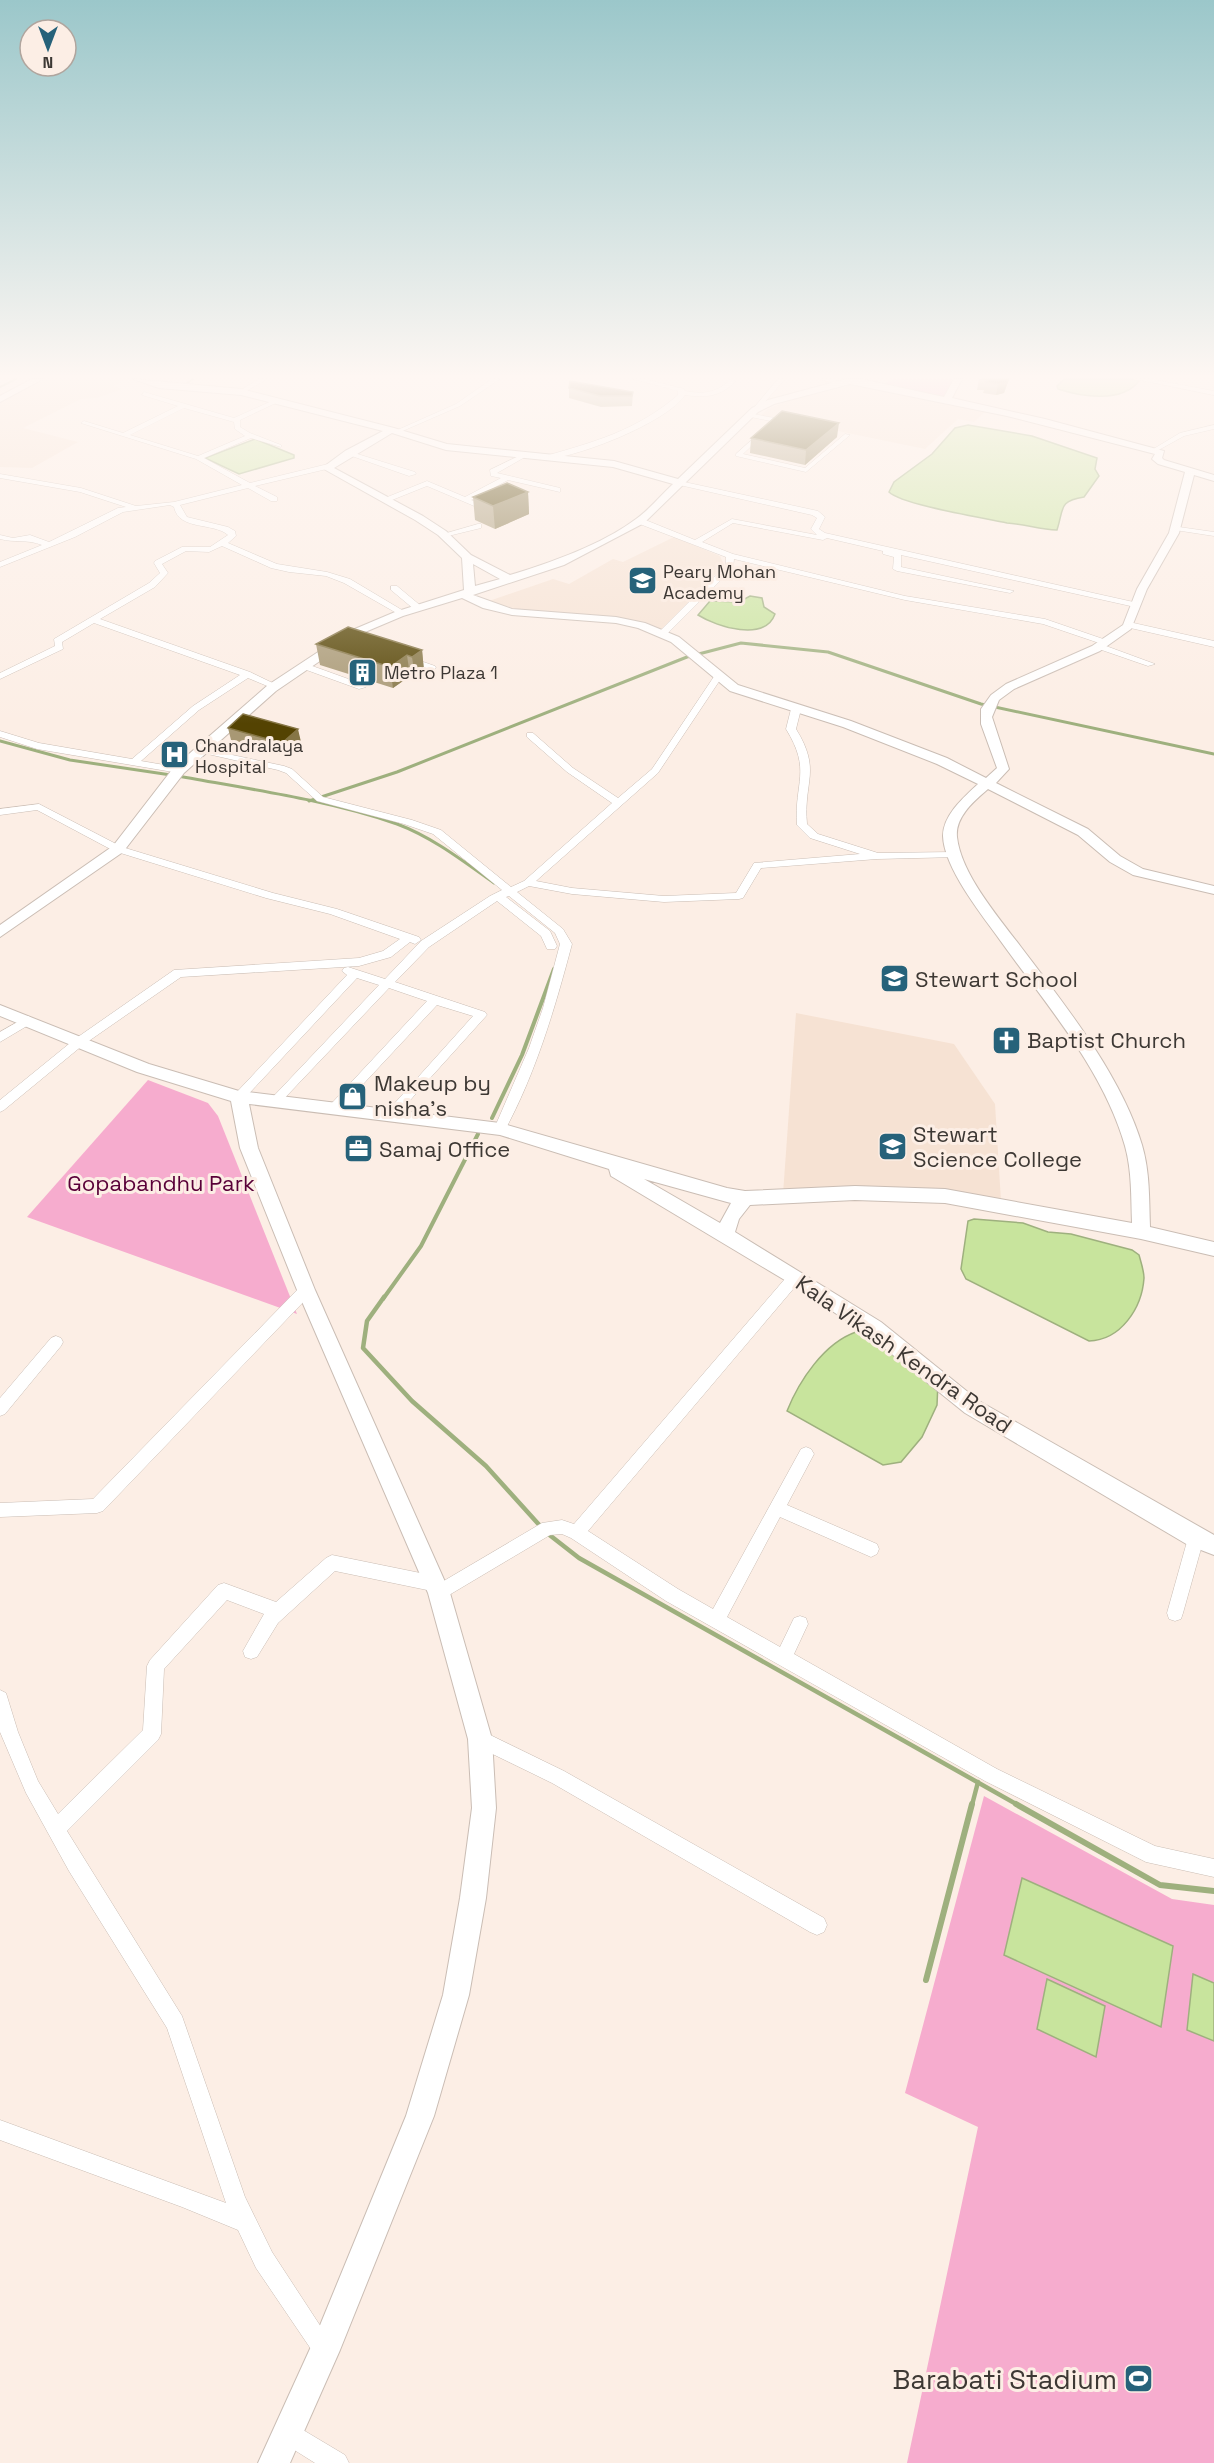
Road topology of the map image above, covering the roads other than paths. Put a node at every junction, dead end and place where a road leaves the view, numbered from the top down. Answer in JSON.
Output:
{"nodes":[{"id":1,"x":93,"y":494,"type":"edge"},
{"id":2,"x":212,"y":494,"type":"edge"},
{"id":3,"x":266,"y":494,"type":"edge"},
{"id":4,"x":373,"y":494,"type":"edge"},
{"id":5,"x":399,"y":494,"type":"edge"},
{"id":6,"x":451,"y":494,"type":"edge"},
{"id":7,"x":476,"y":494,"type":"edge"},
{"id":8,"x":666,"y":494,"type":"edge"},
{"id":9,"x":724,"y":494,"type":"edge"},
{"id":10,"x":1184,"y":494,"type":"edge"},
{"id":11,"x":274,"y":499,"type":"dead end"},
{"id":12,"x":384,"y":500,"type":"junction"},
{"id":13,"x":465,"y":500,"type":"junction"},
{"id":14,"x":174,"y":504,"type":"junction"},
{"id":15,"x":134,"y":507,"type":"junction"},
{"id":16,"x":486,"y":509,"type":"edge"},
{"id":17,"x":640,"y":520,"type":"junction"},
{"id":18,"x":478,"y":525,"type":"dead end"},
{"id":19,"x":1175,"y":528,"type":"junction"},
{"id":20,"x":1214,"y":534,"type":"edge"},
{"id":21,"x":444,"y":535,"type":"junction"},
{"id":22,"x":0,"y":537,"type":"edge"},
{"id":23,"x":222,"y":542,"type":"junction"},
{"id":24,"x":695,"y":543,"type":"junction"},
{"id":25,"x":49,"y":545,"type":"junction"},
{"id":26,"x":730,"y":556,"type":"junction"},
{"id":27,"x":467,"y":557,"type":"junction"},
{"id":28,"x":0,"y":566,"type":"edge"},
{"id":29,"x":511,"y":580,"type":"junction"},
{"id":30,"x":394,"y":588,"type":"dead end"},
{"id":31,"x":1010,"y":591,"type":"dead end"},
{"id":32,"x":466,"y":593,"type":"junction"},
{"id":33,"x":1135,"y":605,"type":"junction"},
{"id":34,"x":418,"y":608,"type":"junction"},
{"id":35,"x":403,"y":613,"type":"junction"},
{"id":36,"x":93,"y":620,"type":"junction"},
{"id":37,"x":1129,"y":625,"type":"junction"},
{"id":38,"x":663,"y":633,"type":"junction"},
{"id":39,"x":1214,"y":637,"type":"edge"},
{"id":40,"x":1199,"y":640,"type":"junction"},
{"id":41,"x":1214,"y":644,"type":"edge"},
{"id":42,"x":1102,"y":645,"type":"junction"},
{"id":43,"x":399,"y":657,"type":"edge"},
{"id":44,"x":1151,"y":664,"type":"dead end"},
{"id":45,"x":304,"y":666,"type":"junction"},
{"id":46,"x":432,"y":668,"type":"dead end"},
{"id":47,"x":247,"y":674,"type":"junction"},
{"id":48,"x":0,"y":676,"type":"edge"},
{"id":49,"x":718,"y":677,"type":"junction"},
{"id":50,"x":275,"y":686,"type":"junction"},
{"id":51,"x":362,"y":687,"type":"dead end"},
{"id":52,"x":796,"y":709,"type":"junction"},
{"id":53,"x":0,"y":734,"type":"edge"},
{"id":54,"x":530,"y":735,"type":"dead end"},
{"id":55,"x":202,"y":750,"type":"junction"},
{"id":56,"x":133,"y":763,"type":"junction"},
{"id":57,"x":178,"y":772,"type":"junction"},
{"id":58,"x":989,"y":782,"type":"junction"},
{"id":59,"x":617,"y":802,"type":"junction"},
{"id":60,"x":0,"y":812,"type":"edge"},
{"id":61,"x":118,"y":849,"type":"junction"},
{"id":62,"x":954,"y":855,"type":"junction"},
{"id":63,"x":877,"y":856,"type":"junction"},
{"id":64,"x":528,"y":883,"type":"junction"},
{"id":65,"x":511,"y":890,"type":"junction"},
{"id":66,"x":1214,"y":890,"type":"edge"},
{"id":67,"x":498,"y":896,"type":"junction"},
{"id":68,"x":0,"y":932,"type":"edge"},
{"id":69,"x":408,"y":938,"type":"junction"},
{"id":70,"x":425,"y":944,"type":"junction"},
{"id":71,"x":551,"y":946,"type":"dead end"},
{"id":72,"x":326,"y":963,"type":"junction"},
{"id":73,"x":355,"y":973,"type":"junction"},
{"id":74,"x":388,"y":984,"type":"junction"},
{"id":75,"x":435,"y":1000,"type":"junction"},
{"id":76,"x":0,"y":1010,"type":"edge"},
{"id":77,"x":28,"y":1020,"type":"junction"},
{"id":78,"x":0,"y":1038,"type":"edge"},
{"id":79,"x":80,"y":1042,"type":"junction"},
{"id":80,"x":239,"y":1097,"type":"junction"},
{"id":81,"x":276,"y":1100,"type":"junction"},
{"id":82,"x":0,"y":1107,"type":"edge"},
{"id":83,"x":335,"y":1107,"type":"junction"},
{"id":84,"x":391,"y":1114,"type":"junction"},
{"id":85,"x":244,"y":1125,"type":"junction"},
{"id":86,"x":500,"y":1129,"type":"junction"},
{"id":87,"x":597,"y":1159,"type":"junction"},
{"id":88,"x":745,"y":1198,"type":"junction"},
{"id":89,"x":1141,"y":1232,"type":"junction"},
{"id":90,"x":725,"y":1235,"type":"junction"},
{"id":91,"x":1214,"y":1249,"type":"edge"},
{"id":92,"x":795,"y":1276,"type":"junction"},
{"id":93,"x":306,"y":1290,"type":"junction"},
{"id":94,"x":56,"y":1342,"type":"dead end"},
{"id":95,"x":0,"y":1409,"type":"edge"},
{"id":96,"x":806,"y":1454,"type":"dead end"},
{"id":97,"x":776,"y":1508,"type":"junction"},
{"id":98,"x":0,"y":1510,"type":"edge"},
{"id":99,"x":577,"y":1533,"type":"junction"},
{"id":100,"x":1205,"y":1542,"type":"edge"},
{"id":101,"x":871,"y":1549,"type":"dead end"},
{"id":102,"x":437,"y":1589,"type":"junction"},
{"id":103,"x":279,"y":1611,"type":"junction"},
{"id":104,"x":1175,"y":1613,"type":"dead end"},
{"id":105,"x":716,"y":1620,"type":"junction"},
{"id":106,"x":800,"y":1624,"type":"dead end"},
{"id":107,"x":251,"y":1652,"type":"dead end"},
{"id":108,"x":783,"y":1658,"type":"junction"},
{"id":109,"x":0,"y":1699,"type":"edge"},
{"id":110,"x":480,"y":1739,"type":"junction"},
{"id":111,"x":56,"y":1829,"type":"junction"},
{"id":112,"x":1214,"y":1868,"type":"edge"},
{"id":113,"x":817,"y":1925,"type":"dead end"},
{"id":114,"x":0,"y":2130,"type":"edge"},
{"id":115,"x":246,"y":2222,"type":"junction"},
{"id":116,"x":324,"y":2350,"type":"junction"},
{"id":117,"x":288,"y":2433,"type":"junction"},
{"id":118,"x":274,"y":2463,"type":"edge"},
{"id":119,"x":337,"y":2463,"type":"edge"}],
"edges":[{"from":1,"to":15,"type":"street"},
{"from":2,"to":14,"type":"street"},
{"from":3,"to":11,"type":"street"},
{"from":4,"to":12,"type":"street"},
{"from":5,"to":12,"type":"street"},
{"from":6,"to":13,"type":"street"},
{"from":7,"to":13,"type":"street"},
{"from":8,"to":17,"type":"street"},
{"from":9,"to":33,"type":"street"},
{"from":10,"to":19,"type":"street"},
{"from":12,"to":21,"type":"street"},
{"from":13,"to":16,"type":"street"},
{"from":14,"to":15,"type":"street"},
{"from":14,"to":23,"type":"street"},
{"from":15,"to":25,"type":"street"},
{"from":17,"to":24,"type":"street"},
{"from":17,"to":29,"type":"street"},
{"from":18,"to":21,"type":"street"},
{"from":19,"to":20,"type":"street"},
{"from":19,"to":33,"type":"street"},
{"from":21,"to":27,"type":"street"},
{"from":22,"to":25,"type":"street"},
{"from":23,"to":35,"type":"street"},
{"from":23,"to":36,"type":"street"},
{"from":24,"to":26,"type":"street"},
{"from":24,"to":31,"type":"street"},
{"from":25,"to":28,"type":"street"},
{"from":26,"to":38,"type":"street"},
{"from":26,"to":42,"type":"street"},
{"from":27,"to":29,"type":"street"},
{"from":27,"to":32,"type":"street"},
{"from":29,"to":32,"type":"street"},
{"from":30,"to":34,"type":"street"},
{"from":32,"to":34,"type":"street"},
{"from":32,"to":38,"type":"street"},
{"from":33,"to":37,"type":"street"},
{"from":34,"to":35,"type":"street"},
{"from":35,"to":45,"type":"street"},
{"from":36,"to":47,"type":"street"},
{"from":36,"to":48,"type":"street"},
{"from":37,"to":40,"type":"street"},
{"from":37,"to":42,"type":"street"},
{"from":38,"to":49,"type":"street"},
{"from":39,"to":40,"type":"street"},
{"from":40,"to":41,"type":"street"},
{"from":42,"to":44,"type":"street"},
{"from":42,"to":58,"type":"street"},
{"from":43,"to":46,"type":"street"},
{"from":45,"to":50,"type":"street"},
{"from":45,"to":51,"type":"street"},
{"from":47,"to":50,"type":"street"},
{"from":47,"to":56,"type":"street"},
{"from":49,"to":52,"type":"street"},
{"from":49,"to":59,"type":"street"},
{"from":50,"to":55,"type":"street"},
{"from":52,"to":58,"type":"street"},
{"from":52,"to":63,"type":"street"},
{"from":53,"to":56,"type":"street"},
{"from":54,"to":59,"type":"street"},
{"from":55,"to":57,"type":"street"},
{"from":55,"to":65,"type":"street"},
{"from":56,"to":57,"type":"street"},
{"from":57,"to":61,"type":"street"},
{"from":58,"to":62,"type":"street"},
{"from":58,"to":66,"type":"street"},
{"from":59,"to":64,"type":"street"},
{"from":60,"to":61,"type":"street"},
{"from":61,"to":68,"type":"street"},
{"from":61,"to":69,"type":"street"},
{"from":62,"to":63,"type":"street"},
{"from":62,"to":89,"type":"street"},
{"from":63,"to":64,"type":"street"},
{"from":64,"to":65,"type":"street"},
{"from":65,"to":67,"type":"street"},
{"from":65,"to":86,"type":"street"},
{"from":67,"to":70,"type":"street"},
{"from":67,"to":71,"type":"street"},
{"from":69,"to":70,"type":"street"},
{"from":69,"to":72,"type":"street"},
{"from":70,"to":74,"type":"street"},
{"from":72,"to":73,"type":"street"},
{"from":72,"to":79,"type":"street"},
{"from":73,"to":74,"type":"street"},
{"from":73,"to":80,"type":"street"},
{"from":74,"to":75,"type":"street"},
{"from":74,"to":81,"type":"street"},
{"from":75,"to":83,"type":"street"},
{"from":75,"to":84,"type":"street"},
{"from":76,"to":77,"type":"street"},
{"from":77,"to":78,"type":"street"},
{"from":77,"to":79,"type":"street"},
{"from":79,"to":80,"type":"street"},
{"from":79,"to":82,"type":"street"},
{"from":80,"to":81,"type":"street"},
{"from":80,"to":85,"type":"street"},
{"from":81,"to":83,"type":"street"},
{"from":81,"to":85,"type":"street"},
{"from":83,"to":84,"type":"street"},
{"from":84,"to":86,"type":"street"},
{"from":85,"to":93,"type":"street"},
{"from":86,"to":87,"type":"street"},
{"from":87,"to":88,"type":"street"},
{"from":87,"to":90,"type":"street","name":"Kala Vikash Kendra Road"},
{"from":88,"to":89,"type":"street"},
{"from":88,"to":90,"type":"street"},
{"from":89,"to":91,"type":"street"},
{"from":90,"to":92,"type":"street","name":"Kala Vikash Kendra Road"},
{"from":92,"to":99,"type":"street"},
{"from":92,"to":100,"type":"street","name":"Kala Vikash Kendra Road"},
{"from":93,"to":98,"type":"street"},
{"from":93,"to":102,"type":"street"},
{"from":94,"to":95,"type":"street"},
{"from":96,"to":97,"type":"street"},
{"from":97,"to":101,"type":"street"},
{"from":97,"to":105,"type":"street"},
{"from":99,"to":102,"type":"street"},
{"from":99,"to":105,"type":"street"},
{"from":100,"to":104,"type":"street"},
{"from":102,"to":103,"type":"street"},
{"from":102,"to":110,"type":"street"},
{"from":103,"to":107,"type":"street"},
{"from":103,"to":111,"type":"street"},
{"from":105,"to":108,"type":"street"},
{"from":106,"to":108,"type":"street"},
{"from":108,"to":112,"type":"street"},
{"from":109,"to":111,"type":"street"},
{"from":110,"to":113,"type":"street"},
{"from":110,"to":116,"type":"street"},
{"from":111,"to":115,"type":"street"},
{"from":114,"to":115,"type":"street"},
{"from":115,"to":116,"type":"street"},
{"from":116,"to":117,"type":"street"},
{"from":117,"to":118,"type":"street"},
{"from":117,"to":119,"type":"street"}]}
